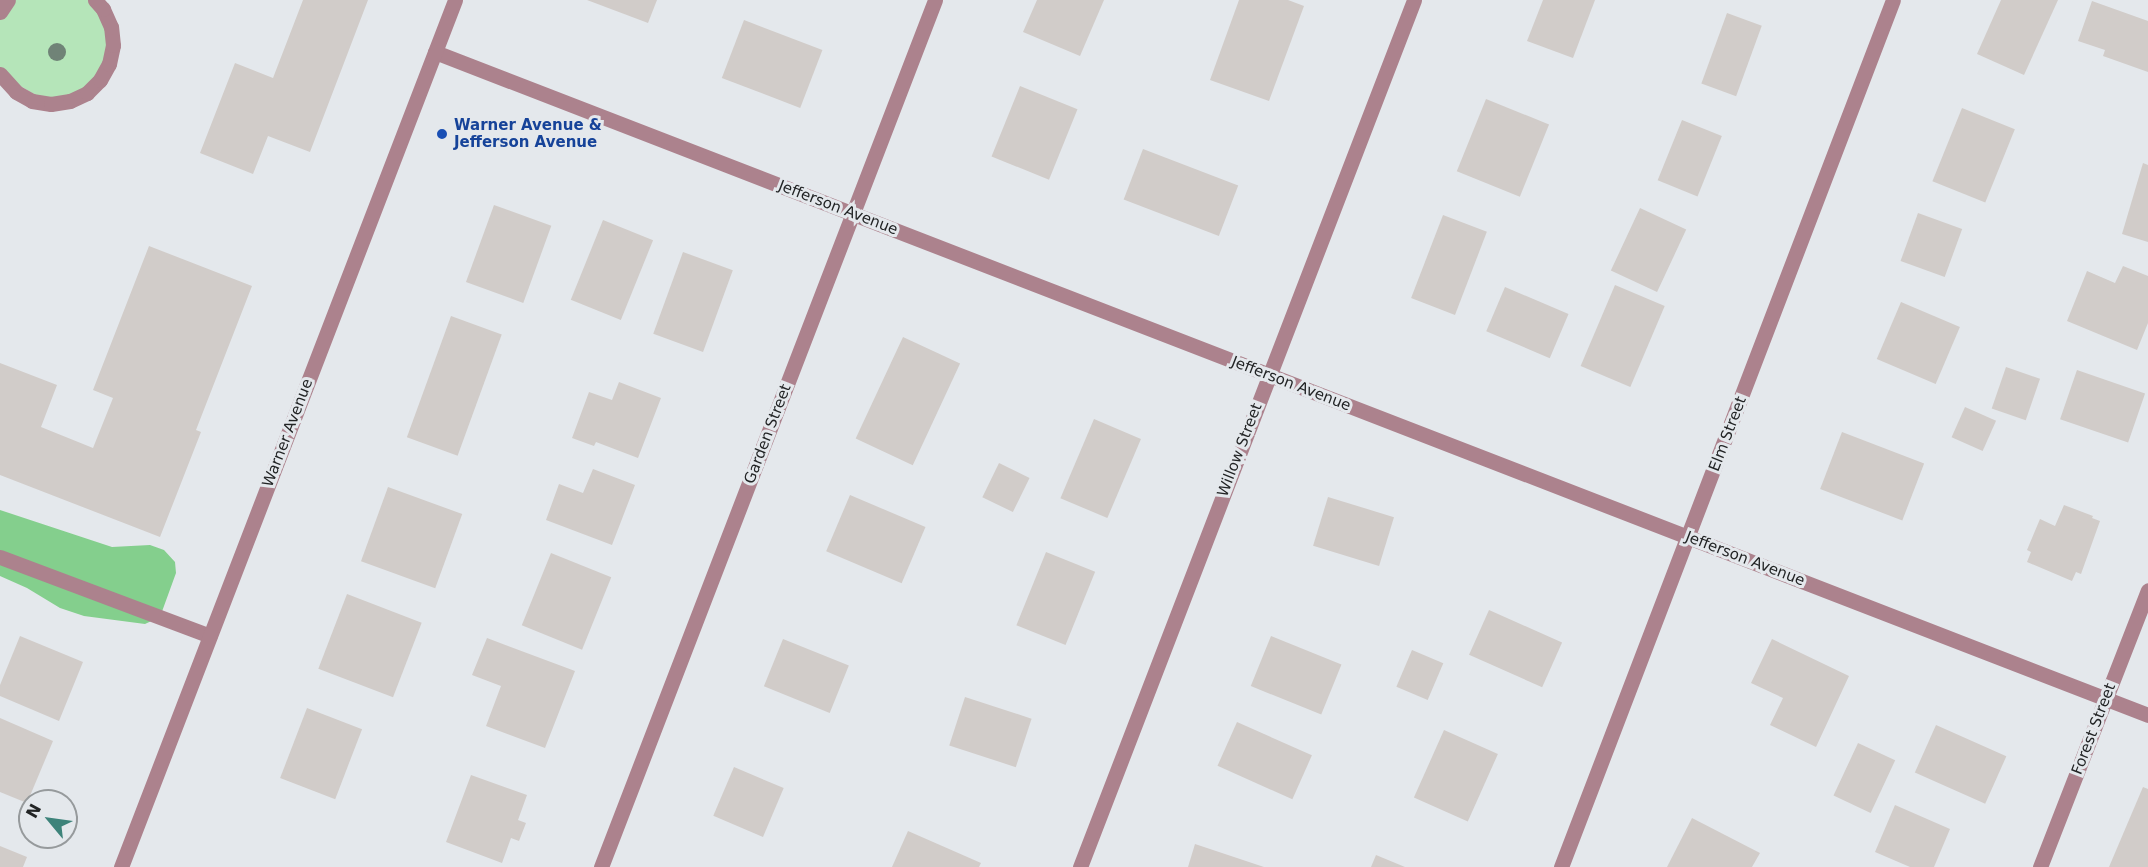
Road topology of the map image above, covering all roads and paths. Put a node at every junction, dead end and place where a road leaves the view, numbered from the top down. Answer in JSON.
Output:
{"nodes":[{"id":1,"x":9,"y":0,"type":"edge"},
{"id":2,"x":95,"y":0,"type":"edge"},
{"id":3,"x":455,"y":0,"type":"edge"},
{"id":4,"x":935,"y":0,"type":"edge"},
{"id":5,"x":1414,"y":0,"type":"edge"},
{"id":6,"x":1893,"y":0,"type":"edge"},
{"id":7,"x":0,"y":12,"type":"edge"},
{"id":8,"x":435,"y":52,"type":"junction"},
{"id":9,"x":0,"y":74,"type":"edge"},
{"id":10,"x":853,"y":214,"type":"junction"},
{"id":11,"x":1269,"y":375,"type":"junction"},
{"id":12,"x":1688,"y":537,"type":"junction"},
{"id":13,"x":0,"y":557,"type":"edge"},
{"id":14,"x":2148,"y":591,"type":"edge"},
{"id":15,"x":210,"y":636,"type":"junction"},
{"id":16,"x":2106,"y":698,"type":"junction"},
{"id":17,"x":2148,"y":715,"type":"edge"},
{"id":18,"x":121,"y":867,"type":"edge"},
{"id":19,"x":601,"y":867,"type":"edge"},
{"id":20,"x":1080,"y":867,"type":"edge"},
{"id":21,"x":1561,"y":867,"type":"edge"},
{"id":22,"x":2040,"y":867,"type":"edge"}],
"edges":[{"from":1,"to":7,"type":"street"},
{"from":2,"to":9,"type":"street"},
{"from":3,"to":8,"type":"street","name":"Warner Avenue"},
{"from":4,"to":10,"type":"street","name":"Garden Street"},
{"from":5,"to":11,"type":"street","name":"Willow Street"},
{"from":6,"to":12,"type":"street","name":"Elm Street"},
{"from":8,"to":10,"type":"street","name":"Jefferson Avenue"},
{"from":8,"to":15,"type":"street","name":"Warner Avenue"},
{"from":10,"to":11,"type":"street","name":"Jefferson Avenue"},
{"from":10,"to":19,"type":"street","name":"Garden Street"},
{"from":11,"to":12,"type":"street","name":"Jefferson Avenue"},
{"from":11,"to":20,"type":"street","name":"Willow Street"},
{"from":12,"to":16,"type":"street","name":"Jefferson Avenue"},
{"from":12,"to":21,"type":"street","name":"Elm Street"},
{"from":13,"to":15,"type":"street"},
{"from":14,"to":16,"type":"street","name":"Forest Street"},
{"from":15,"to":18,"type":"street","name":"Warner Avenue"},
{"from":16,"to":17,"type":"street","name":"Jefferson Avenue"},
{"from":16,"to":22,"type":"street","name":"Forest Street"}]}
